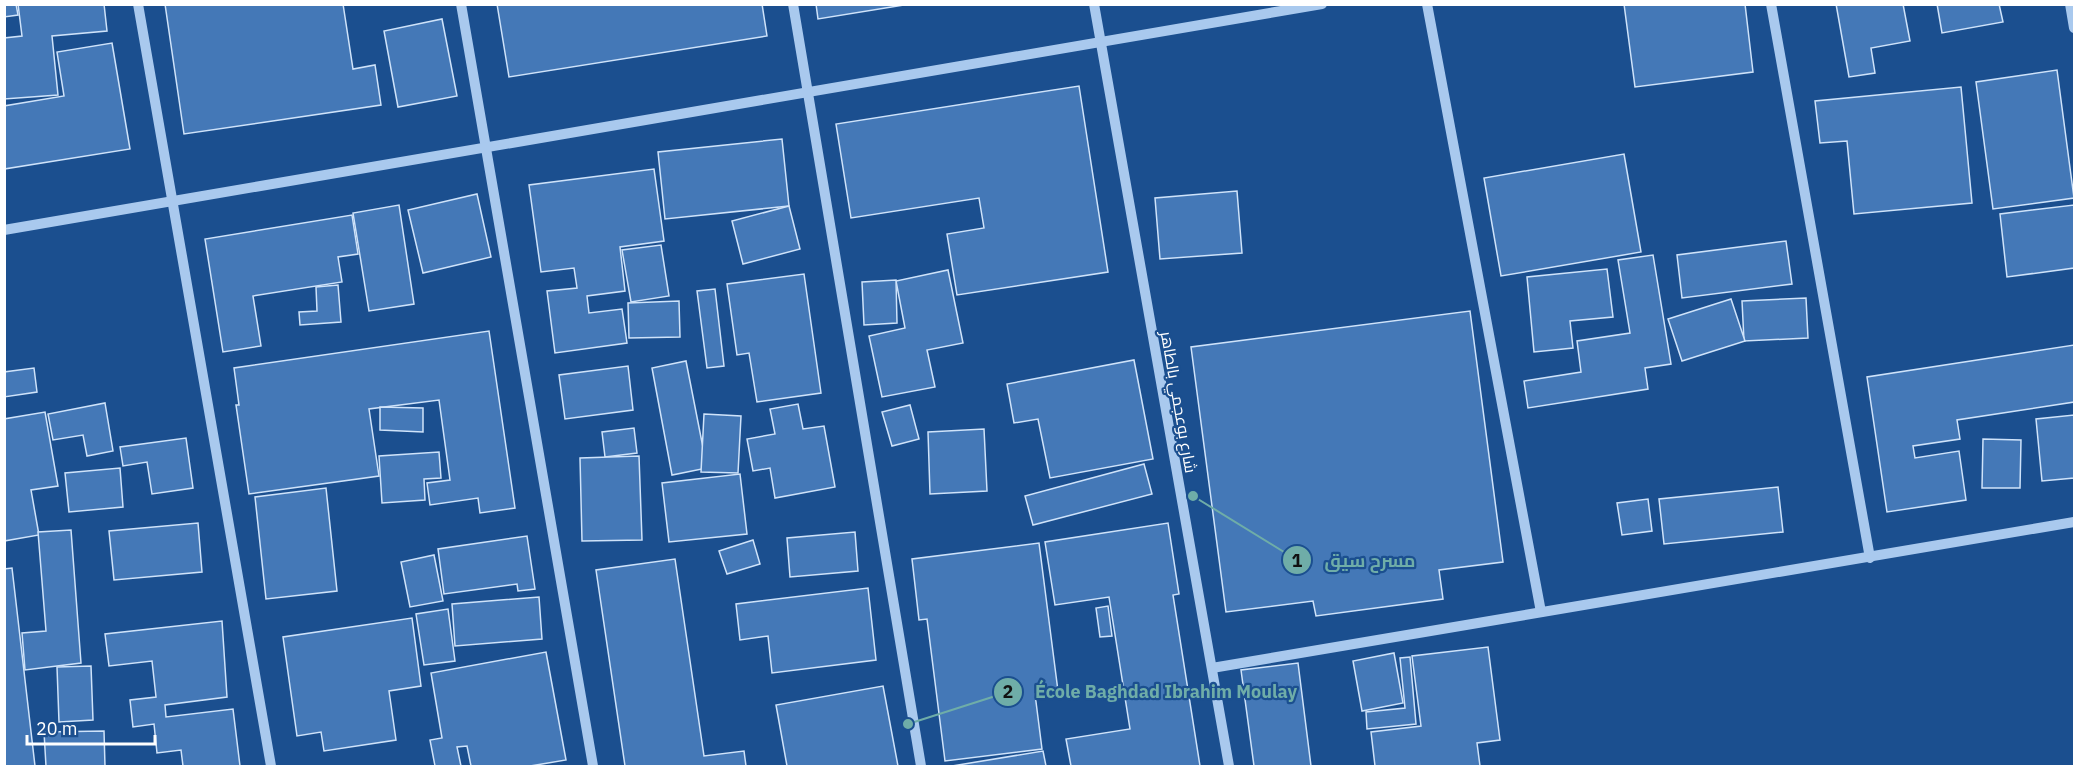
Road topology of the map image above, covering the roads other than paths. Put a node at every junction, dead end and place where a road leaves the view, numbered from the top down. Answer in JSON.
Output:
{"nodes":[{"id":1,"x":138,"y":4,"type":"edge"},
{"id":2,"x":461,"y":4,"type":"edge"},
{"id":3,"x":793,"y":4,"type":"edge"},
{"id":4,"x":1094,"y":4,"type":"edge"},
{"id":5,"x":1322,"y":4,"type":"edge"},
{"id":6,"x":1427,"y":4,"type":"edge"},
{"id":7,"x":1771,"y":4,"type":"edge"},
{"id":8,"x":2070,"y":4,"type":"edge"},
{"id":9,"x":2074,"y":28,"type":"edge"},
{"id":10,"x":1100,"y":42,"type":"junction"},
{"id":11,"x":808,"y":91,"type":"junction"},
{"id":12,"x":484,"y":147,"type":"junction"},
{"id":13,"x":171,"y":201,"type":"junction"},
{"id":14,"x":4,"y":230,"type":"edge"},
{"id":15,"x":2074,"y":522,"type":"edge"},
{"id":16,"x":1870,"y":558,"type":"junction"},
{"id":17,"x":1541,"y":612,"type":"junction"},
{"id":18,"x":1212,"y":668,"type":"junction"},
{"id":19,"x":271,"y":766,"type":"edge"},
{"id":20,"x":593,"y":766,"type":"edge"},
{"id":21,"x":921,"y":766,"type":"edge"},
{"id":22,"x":1229,"y":766,"type":"edge"}],
"edges":[{"from":1,"to":13,"type":"street"},
{"from":2,"to":12,"type":"street"},
{"from":3,"to":11,"type":"street"},
{"from":4,"to":10,"type":"street","name":"شارع بوعجمي بالطاهر"},
{"from":5,"to":10,"type":"street"},
{"from":6,"to":17,"type":"street"},
{"from":7,"to":16,"type":"street"},
{"from":8,"to":9,"type":"street"},
{"from":10,"to":11,"type":"street"},
{"from":10,"to":18,"type":"street","name":"شارع بوعجمي بالطاهر"},
{"from":11,"to":12,"type":"street"},
{"from":11,"to":21,"type":"street"},
{"from":12,"to":13,"type":"street"},
{"from":12,"to":20,"type":"street"},
{"from":13,"to":14,"type":"street"},
{"from":13,"to":19,"type":"street"},
{"from":15,"to":16,"type":"street"},
{"from":16,"to":17,"type":"street"},
{"from":17,"to":18,"type":"street"},
{"from":18,"to":22,"type":"street","name":"شارع بوعجمي بالطاهر"}]}
